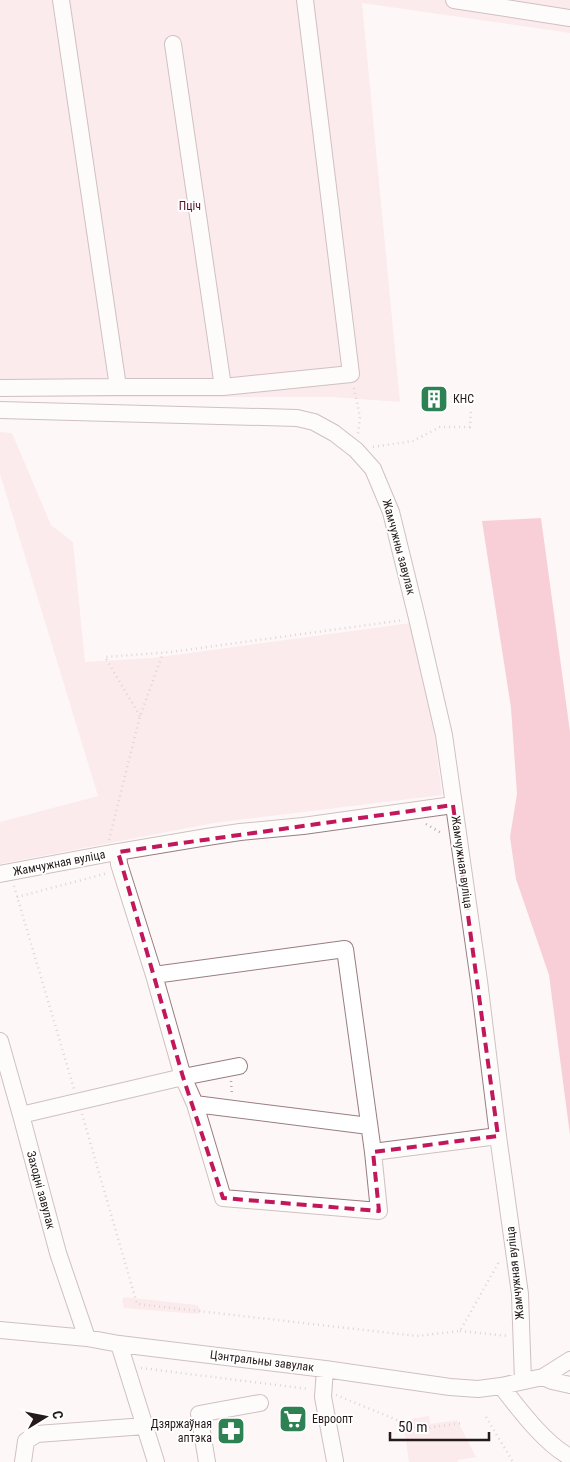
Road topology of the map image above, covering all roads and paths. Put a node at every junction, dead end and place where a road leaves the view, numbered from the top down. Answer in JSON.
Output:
{"nodes":[{"id":1,"x":61,"y":0,"type":"edge"},
{"id":2,"x":305,"y":0,"type":"edge"},
{"id":3,"x":454,"y":0,"type":"edge"},
{"id":4,"x":570,"y":18,"type":"edge"},
{"id":5,"x":173,"y":44,"type":"dead end"},
{"id":6,"x":351,"y":374,"type":"junction"},
{"id":7,"x":118,"y":387,"type":"junction"},
{"id":8,"x":223,"y":387,"type":"junction"},
{"id":9,"x":0,"y":388,"type":"edge"},
{"id":10,"x":471,"y":409,"type":"dead end"},
{"id":11,"x":0,"y":410,"type":"edge"},
{"id":12,"x":356,"y":450,"type":"junction"},
{"id":13,"x":417,"y":618,"type":"junction"},
{"id":14,"x":163,"y":652,"type":"junction"},
{"id":15,"x":140,"y":716,"type":"junction"},
{"id":16,"x":453,"y":805,"type":"junction"},
{"id":17,"x":112,"y":853,"type":"junction"},
{"id":18,"x":121,"y":870,"type":"junction"},
{"id":19,"x":0,"y":874,"type":"edge"},
{"id":20,"x":17,"y":897,"type":"dead end"},
{"id":21,"x":154,"y":975,"type":"junction"},
{"id":22,"x":0,"y":1041,"type":"edge"},
{"id":23,"x":235,"y":1066,"type":"joint"},
{"id":24,"x":183,"y":1076,"type":"junction"},
{"id":25,"x":195,"y":1104,"type":"junction"},
{"id":26,"x":232,"y":1105,"type":"dead end"},
{"id":27,"x":21,"y":1115,"type":"junction"},
{"id":28,"x":369,"y":1126,"type":"junction"},
{"id":29,"x":498,"y":1136,"type":"junction"},
{"id":30,"x":373,"y":1152,"type":"junction"},
{"id":31,"x":0,"y":1330,"type":"edge"},
{"id":32,"x":460,"y":1331,"type":"dead end"},
{"id":33,"x":521,"y":1337,"type":"junction"},
{"id":34,"x":87,"y":1338,"type":"junction"},
{"id":35,"x":119,"y":1344,"type":"junction"},
{"id":36,"x":570,"y":1360,"type":"edge"},
{"id":37,"x":126,"y":1366,"type":"junction"},
{"id":38,"x":325,"y":1369,"type":"junction"},
{"id":39,"x":542,"y":1377,"type":"junction"},
{"id":40,"x":523,"y":1381,"type":"junction"},
{"id":41,"x":570,"y":1385,"type":"edge"},
{"id":42,"x":501,"y":1386,"type":"junction"},
{"id":43,"x":324,"y":1390,"type":"junction"},
{"id":44,"x":260,"y":1404,"type":"dead end"},
{"id":45,"x":486,"y":1417,"type":"dead end"},
{"id":46,"x":462,"y":1423,"type":"dead end"},
{"id":47,"x":145,"y":1426,"type":"junction"},
{"id":48,"x":560,"y":1457,"type":"edge"},
{"id":49,"x":336,"y":1461,"type":"dead end"},
{"id":50,"x":23,"y":1462,"type":"edge"},
{"id":51,"x":156,"y":1462,"type":"edge"},
{"id":52,"x":207,"y":1462,"type":"edge"},
{"id":53,"x":513,"y":1462,"type":"edge"}],
"edges":[{"from":1,"to":7,"type":"street"},
{"from":2,"to":6,"type":"street"},
{"from":3,"to":4,"type":"street"},
{"from":5,"to":8,"type":"street"},
{"from":6,"to":8,"type":"street"},
{"from":6,"to":12,"type":"path"},
{"from":7,"to":8,"type":"street"},
{"from":7,"to":9,"type":"street"},
{"from":10,"to":12,"type":"path"},
{"from":11,"to":12,"type":"street","name":"Жамчужны завулак"},
{"from":12,"to":13,"type":"street","name":"Жамчужны завулак"},
{"from":13,"to":14,"type":"path"},
{"from":13,"to":16,"type":"street","name":"Жамчужны завулак"},
{"from":14,"to":15,"type":"path"},
{"from":14,"to":15,"type":"path"},
{"from":15,"to":17,"type":"path"},
{"from":16,"to":17,"type":"street","name":"Жамчужная вуліца"},
{"from":16,"to":29,"type":"street","name":"Жамчужная вуліца"},
{"from":17,"to":18,"type":"street","name":"Жамчужная вуліца"},
{"from":17,"to":19,"type":"street","name":"Жамчужная вуліца"},
{"from":18,"to":20,"type":"path"},
{"from":18,"to":21,"type":"street","name":"Жамчужная вуліца"},
{"from":21,"to":24,"type":"street","name":"Жамчужная вуліца"},
{"from":21,"to":28,"type":"street","name":"Жамчужная вуліца"},
{"from":22,"to":27,"type":"street","name":"Заходні завулак"},
{"from":23,"to":24,"type":"street"},
{"from":23,"to":26,"type":"path"},
{"from":24,"to":25,"type":"street","name":"Жамчужная вуліца"},
{"from":24,"to":27,"type":"street"},
{"from":25,"to":28,"type":"street"},
{"from":25,"to":30,"type":"street","name":"Жамчужная вуліца"},
{"from":27,"to":34,"type":"street","name":"Заходні завулак"},
{"from":28,"to":30,"type":"street","name":"Жамчужная вуліца"},
{"from":29,"to":30,"type":"street"},
{"from":29,"to":33,"type":"street","name":"Жамчужная вуліца"},
{"from":31,"to":34,"type":"street","name":"Цэнтральны завулак"},
{"from":32,"to":33,"type":"path"},
{"from":33,"to":40,"type":"street","name":"Жамчужная вуліца"},
{"from":34,"to":35,"type":"street","name":"Цэнтральны завулак"},
{"from":35,"to":37,"type":"street"},
{"from":35,"to":38,"type":"street","name":"Цэнтральны завулак"},
{"from":36,"to":39,"type":"street"},
{"from":37,"to":43,"type":"path"},
{"from":37,"to":47,"type":"street"},
{"from":38,"to":42,"type":"street","name":"Цэнтральны завулак"},
{"from":38,"to":43,"type":"street"},
{"from":39,"to":40,"type":"street","name":"Цэнтральны завулак"},
{"from":39,"to":41,"type":"street"},
{"from":40,"to":42,"type":"street","name":"Цэнтральны завулак"},
{"from":42,"to":48,"type":"street"},
{"from":43,"to":46,"type":"path"},
{"from":43,"to":49,"type":"street"},
{"from":44,"to":52,"type":"street"},
{"from":45,"to":53,"type":"path"},
{"from":47,"to":50,"type":"street"},
{"from":47,"to":51,"type":"street"}]}
